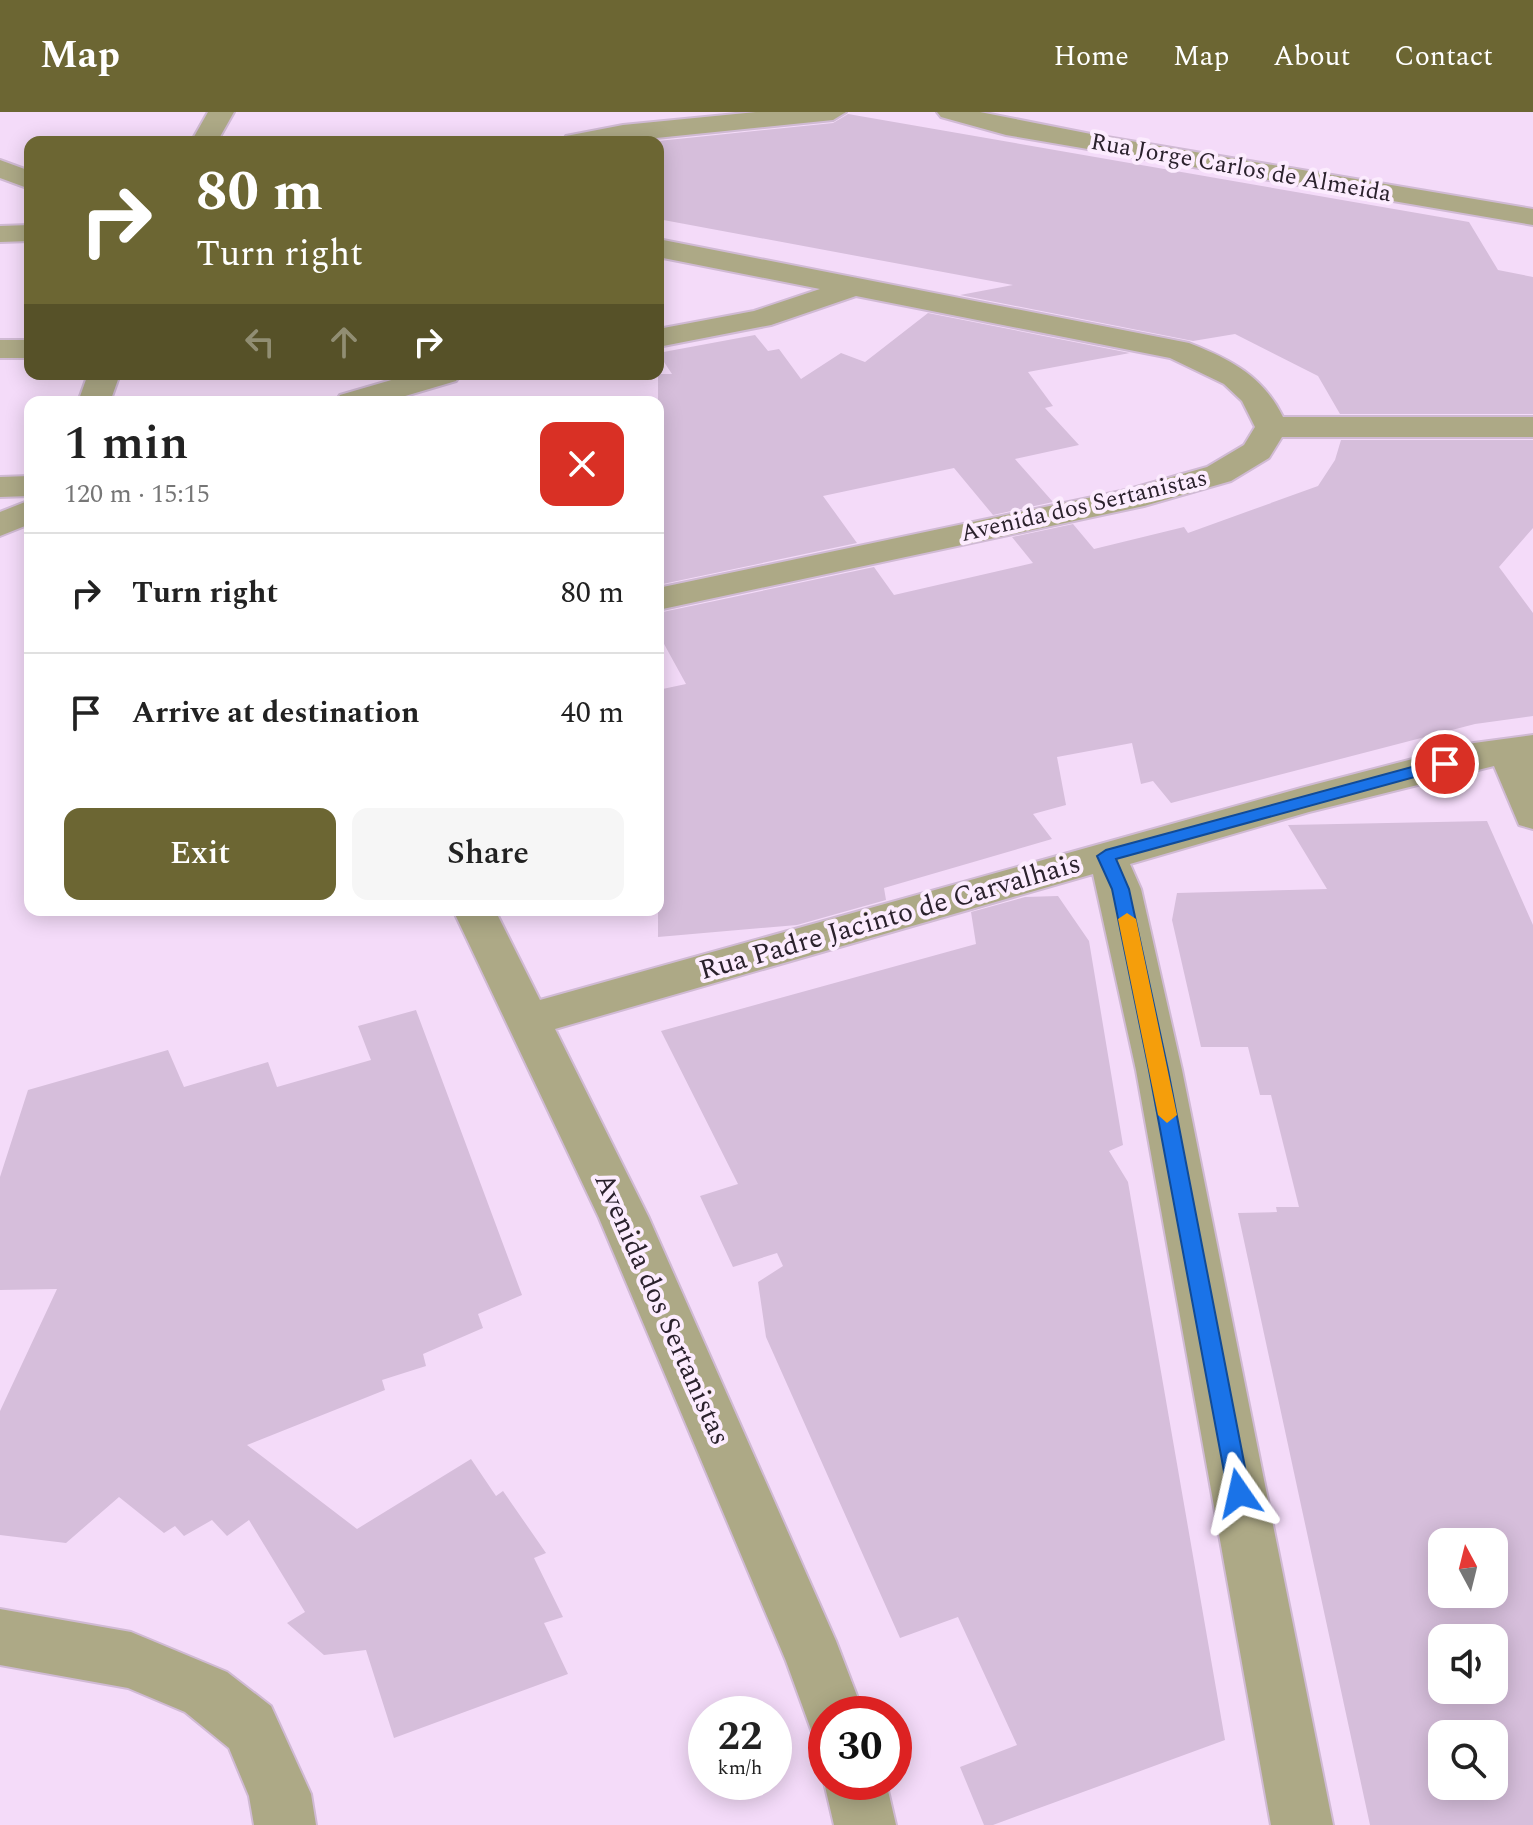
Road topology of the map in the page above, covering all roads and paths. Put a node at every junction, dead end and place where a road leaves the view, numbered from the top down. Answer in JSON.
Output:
{"nodes":[{"id":1,"x":221,"y":112,"type":"edge"},
{"id":2,"x":833,"y":112,"type":"edge"},
{"id":3,"x":950,"y":112,"type":"edge"},
{"id":4,"x":207,"y":136,"type":"edge"},
{"id":5,"x":607,"y":136,"type":"edge"},
{"id":6,"x":0,"y":168,"type":"edge"},
{"id":7,"x":24,"y":178,"type":"edge"},
{"id":8,"x":1533,"y":217,"type":"edge"},
{"id":9,"x":24,"y":233,"type":"edge"},
{"id":10,"x":0,"y":234,"type":"edge"},
{"id":11,"x":664,"y":249,"type":"edge"},
{"id":12,"x":856,"y":286,"type":"junction"},
{"id":13,"x":664,"y":337,"type":"edge"},
{"id":14,"x":0,"y":349,"type":"edge"},
{"id":15,"x":24,"y":349,"type":"edge"},
{"id":16,"x":425,"y":380,"type":"edge"},
{"id":17,"x":371,"y":396,"type":"edge"},
{"id":18,"x":1271,"y":427,"type":"junction"},
{"id":19,"x":1533,"y":427,"type":"edge"},
{"id":20,"x":24,"y":486,"type":"edge"},
{"id":21,"x":0,"y":487,"type":"edge"},
{"id":22,"x":24,"y":513,"type":"edge"},
{"id":23,"x":0,"y":526,"type":"edge"},
{"id":24,"x":664,"y":598,"type":"edge"},
{"id":25,"x":1521,"y":749,"type":"edge"},
{"id":26,"x":1533,"y":815,"type":"edge"},
{"id":27,"x":1106,"y":856,"type":"junction"},
{"id":28,"x":477,"y":916,"type":"edge"},
{"id":29,"x":528,"y":1020,"type":"junction"},
{"id":30,"x":0,"y":1637,"type":"edge"},
{"id":31,"x":828,"y":1696,"type":"edge"},
{"id":32,"x":859,"y":1800,"type":"edge"},
{"id":33,"x":285,"y":1825,"type":"edge"},
{"id":34,"x":865,"y":1825,"type":"edge"},
{"id":35,"x":1302,"y":1825,"type":"edge"}],
"edges":[{"from":1,"to":4,"type":"street"},
{"from":2,"to":5,"type":"street"},
{"from":3,"to":8,"type":"street","name":"Rua Jorge Carlos de Almeida"},
{"from":6,"to":7,"type":"street"},
{"from":9,"to":10,"type":"street"},
{"from":11,"to":12,"type":"street"},
{"from":12,"to":13,"type":"street"},
{"from":12,"to":18,"type":"street"},
{"from":14,"to":15,"type":"street"},
{"from":16,"to":17,"type":"street"},
{"from":18,"to":19,"type":"street"},
{"from":18,"to":24,"type":"street","name":"Avenida dos Sertanistas"},
{"from":20,"to":21,"type":"street"},
{"from":22,"to":23,"type":"street"},
{"from":25,"to":26,"type":"street"},
{"from":25,"to":27,"type":"street","name":"Rua Padre Jacinto de Carvalhais"},
{"from":27,"to":29,"type":"street","name":"Rua Padre Jacinto de Carvalhais"},
{"from":27,"to":35,"type":"street"},
{"from":28,"to":29,"type":"street","name":"Avenida dos Sertanistas"},
{"from":29,"to":31,"type":"street","name":"Avenida dos Sertanistas"},
{"from":30,"to":33,"type":"street"},
{"from":32,"to":34,"type":"street"}]}
